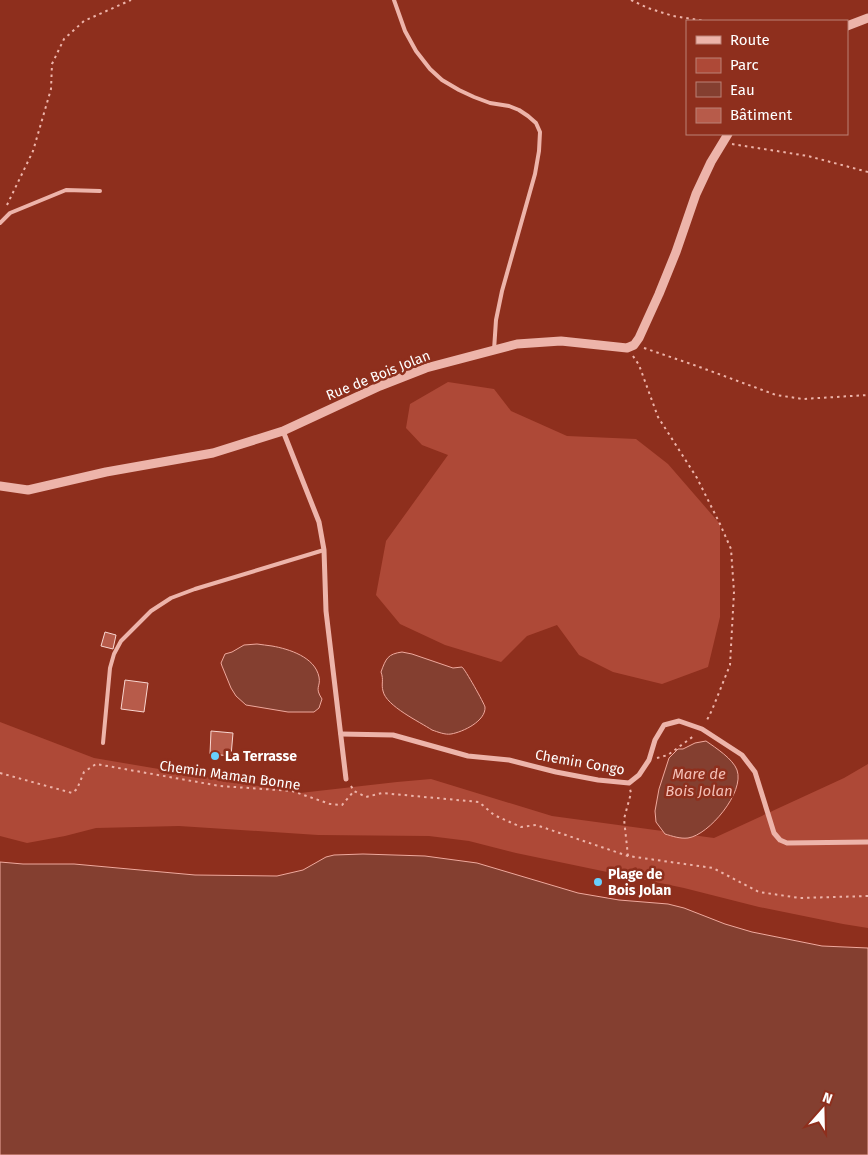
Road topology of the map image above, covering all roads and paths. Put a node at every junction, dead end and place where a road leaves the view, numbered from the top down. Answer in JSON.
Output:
{"nodes":[{"id":1,"x":131,"y":0,"type":"edge"},
{"id":2,"x":394,"y":0,"type":"edge"},
{"id":3,"x":631,"y":0,"type":"edge"},
{"id":4,"x":868,"y":18,"type":"edge"},
{"id":5,"x":698,"y":20,"type":"edge"},
{"id":6,"x":848,"y":26,"type":"edge"},
{"id":7,"x":727,"y":135,"type":"edge"},
{"id":8,"x":723,"y":142,"type":"junction"},
{"id":9,"x":868,"y":172,"type":"edge"},
{"id":10,"x":100,"y":191,"type":"dead end"},
{"id":11,"x":4,"y":210,"type":"dead end"},
{"id":12,"x":0,"y":223,"type":"edge"},
{"id":13,"x":630,"y":346,"type":"junction"},
{"id":14,"x":494,"y":350,"type":"junction"},
{"id":15,"x":868,"y":395,"type":"edge"},
{"id":16,"x":283,"y":431,"type":"junction"},
{"id":17,"x":0,"y":486,"type":"edge"},
{"id":18,"x":324,"y":550,"type":"junction"},
{"id":19,"x":702,"y":729,"type":"junction"},
{"id":20,"x":341,"y":734,"type":"junction"},
{"id":21,"x":103,"y":743,"type":"dead end"},
{"id":22,"x":649,"y":760,"type":"junction"},
{"id":23,"x":0,"y":774,"type":"edge"},
{"id":24,"x":346,"y":779,"type":"dead end"},
{"id":25,"x":629,"y":782,"type":"junction"},
{"id":26,"x":868,"y":842,"type":"edge"},
{"id":27,"x":628,"y":856,"type":"junction"},
{"id":28,"x":868,"y":896,"type":"edge"}],
"edges":[{"from":1,"to":11,"type":"path"},
{"from":2,"to":14,"type":"lane"},
{"from":3,"to":5,"type":"path"},
{"from":4,"to":6,"type":"street"},
{"from":7,"to":8,"type":"street"},
{"from":8,"to":9,"type":"path"},
{"from":8,"to":13,"type":"street"},
{"from":10,"to":12,"type":"lane"},
{"from":13,"to":14,"type":"street","name":"Rue de Bois Jolan"},
{"from":13,"to":15,"type":"path"},
{"from":13,"to":19,"type":"path"},
{"from":14,"to":16,"type":"street","name":"Rue de Bois Jolan"},
{"from":16,"to":17,"type":"street","name":"Rue de Bois Jolan"},
{"from":16,"to":18,"type":"street"},
{"from":18,"to":20,"type":"street"},
{"from":18,"to":21,"type":"lane"},
{"from":19,"to":22,"type":"path"},
{"from":19,"to":22,"type":"street","name":"Chemin Congo"},
{"from":19,"to":26,"type":"street","name":"Chemin Congo"},
{"from":20,"to":24,"type":"street"},
{"from":20,"to":25,"type":"street","name":"Chemin Congo"},
{"from":22,"to":25,"type":"street","name":"Chemin Congo"},
{"from":23,"to":27,"type":"path","name":"Chemin Maman Bonne"},
{"from":25,"to":27,"type":"path"},
{"from":27,"to":28,"type":"path"}]}
